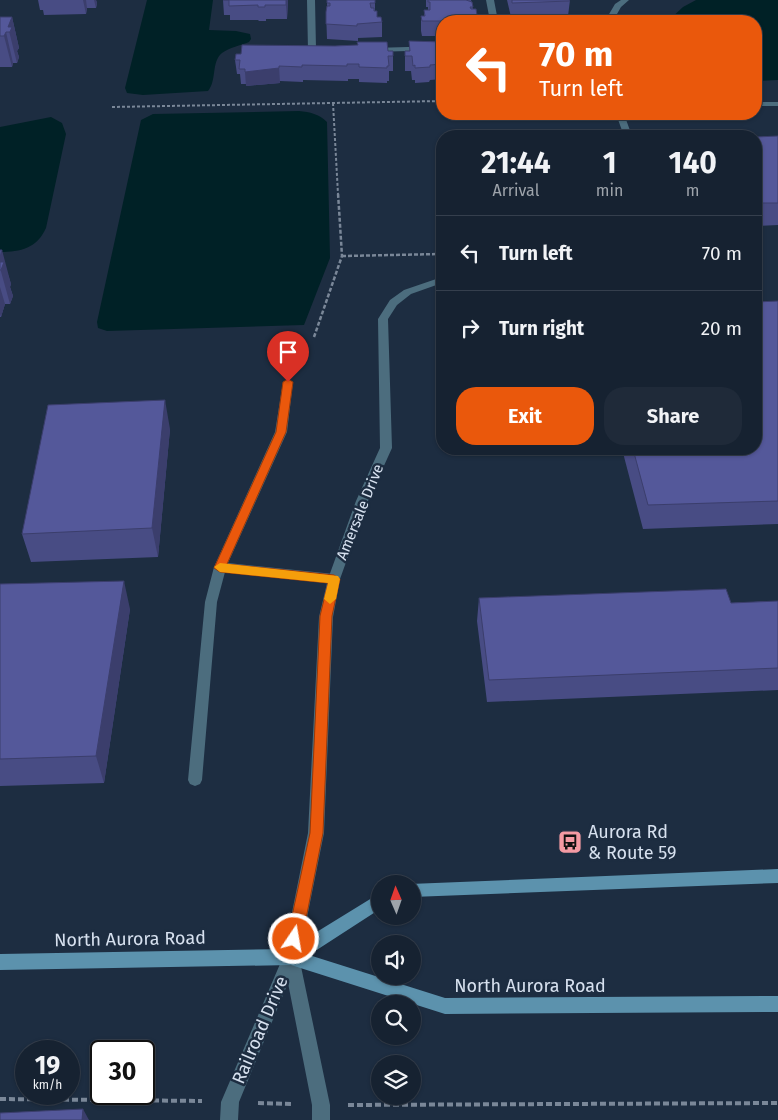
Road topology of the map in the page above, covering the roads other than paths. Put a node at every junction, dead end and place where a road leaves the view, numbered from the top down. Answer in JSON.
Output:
{"nodes":[{"id":1,"x":311,"y":0,"type":"edge"},
{"id":2,"x":490,"y":0,"type":"edge"},
{"id":3,"x":625,"y":0,"type":"edge"},
{"id":4,"x":493,"y":15,"type":"edge"},
{"id":5,"x":613,"y":15,"type":"edge"},
{"id":6,"x":436,"y":48,"type":"edge"},
{"id":7,"x":368,"y":50,"type":"edge"},
{"id":8,"x":330,"y":51,"type":"edge"},
{"id":9,"x":762,"y":104,"type":"edge"},
{"id":10,"x":778,"y":104,"type":"edge"},
{"id":11,"x":436,"y":282,"type":"edge"},
{"id":12,"x":288,"y":382,"type":"dead end"},
{"id":13,"x":220,"y":568,"type":"junction"},
{"id":14,"x":334,"y":579,"type":"junction"},
{"id":15,"x":195,"y":780,"type":"dead end"},
{"id":16,"x":778,"y":876,"type":"edge"},
{"id":17,"x":421,"y":890,"type":"edge"},
{"id":18,"x":371,"y":906,"type":"edge"},
{"id":19,"x":291,"y":956,"type":"junction"},
{"id":20,"x":0,"y":962,"type":"edge"},
{"id":21,"x":778,"y":1004,"type":"edge"},
{"id":22,"x":321,"y":1112,"type":"edge"},
{"id":23,"x":229,"y":1120,"type":"edge"}],
"edges":[{"from":1,"to":8,"type":"street"},
{"from":2,"to":4,"type":"street"},
{"from":3,"to":5,"type":"street"},
{"from":6,"to":7,"type":"street"},
{"from":9,"to":10,"type":"street"},
{"from":11,"to":14,"type":"street","name":"Amersale Drive"},
{"from":12,"to":13,"type":"street"},
{"from":13,"to":14,"type":"street"},
{"from":13,"to":15,"type":"street"},
{"from":14,"to":19,"type":"street","name":"Amersale Drive"},
{"from":16,"to":17,"type":"main road"},
{"from":18,"to":19,"type":"main road"},
{"from":19,"to":20,"type":"main road","name":"North Aurora Road"},
{"from":19,"to":21,"type":"main road","name":"North Aurora Road"},
{"from":19,"to":22,"type":"street","name":"Railroad Drive"},
{"from":19,"to":23,"type":"street","name":"Railroad Drive"}]}
